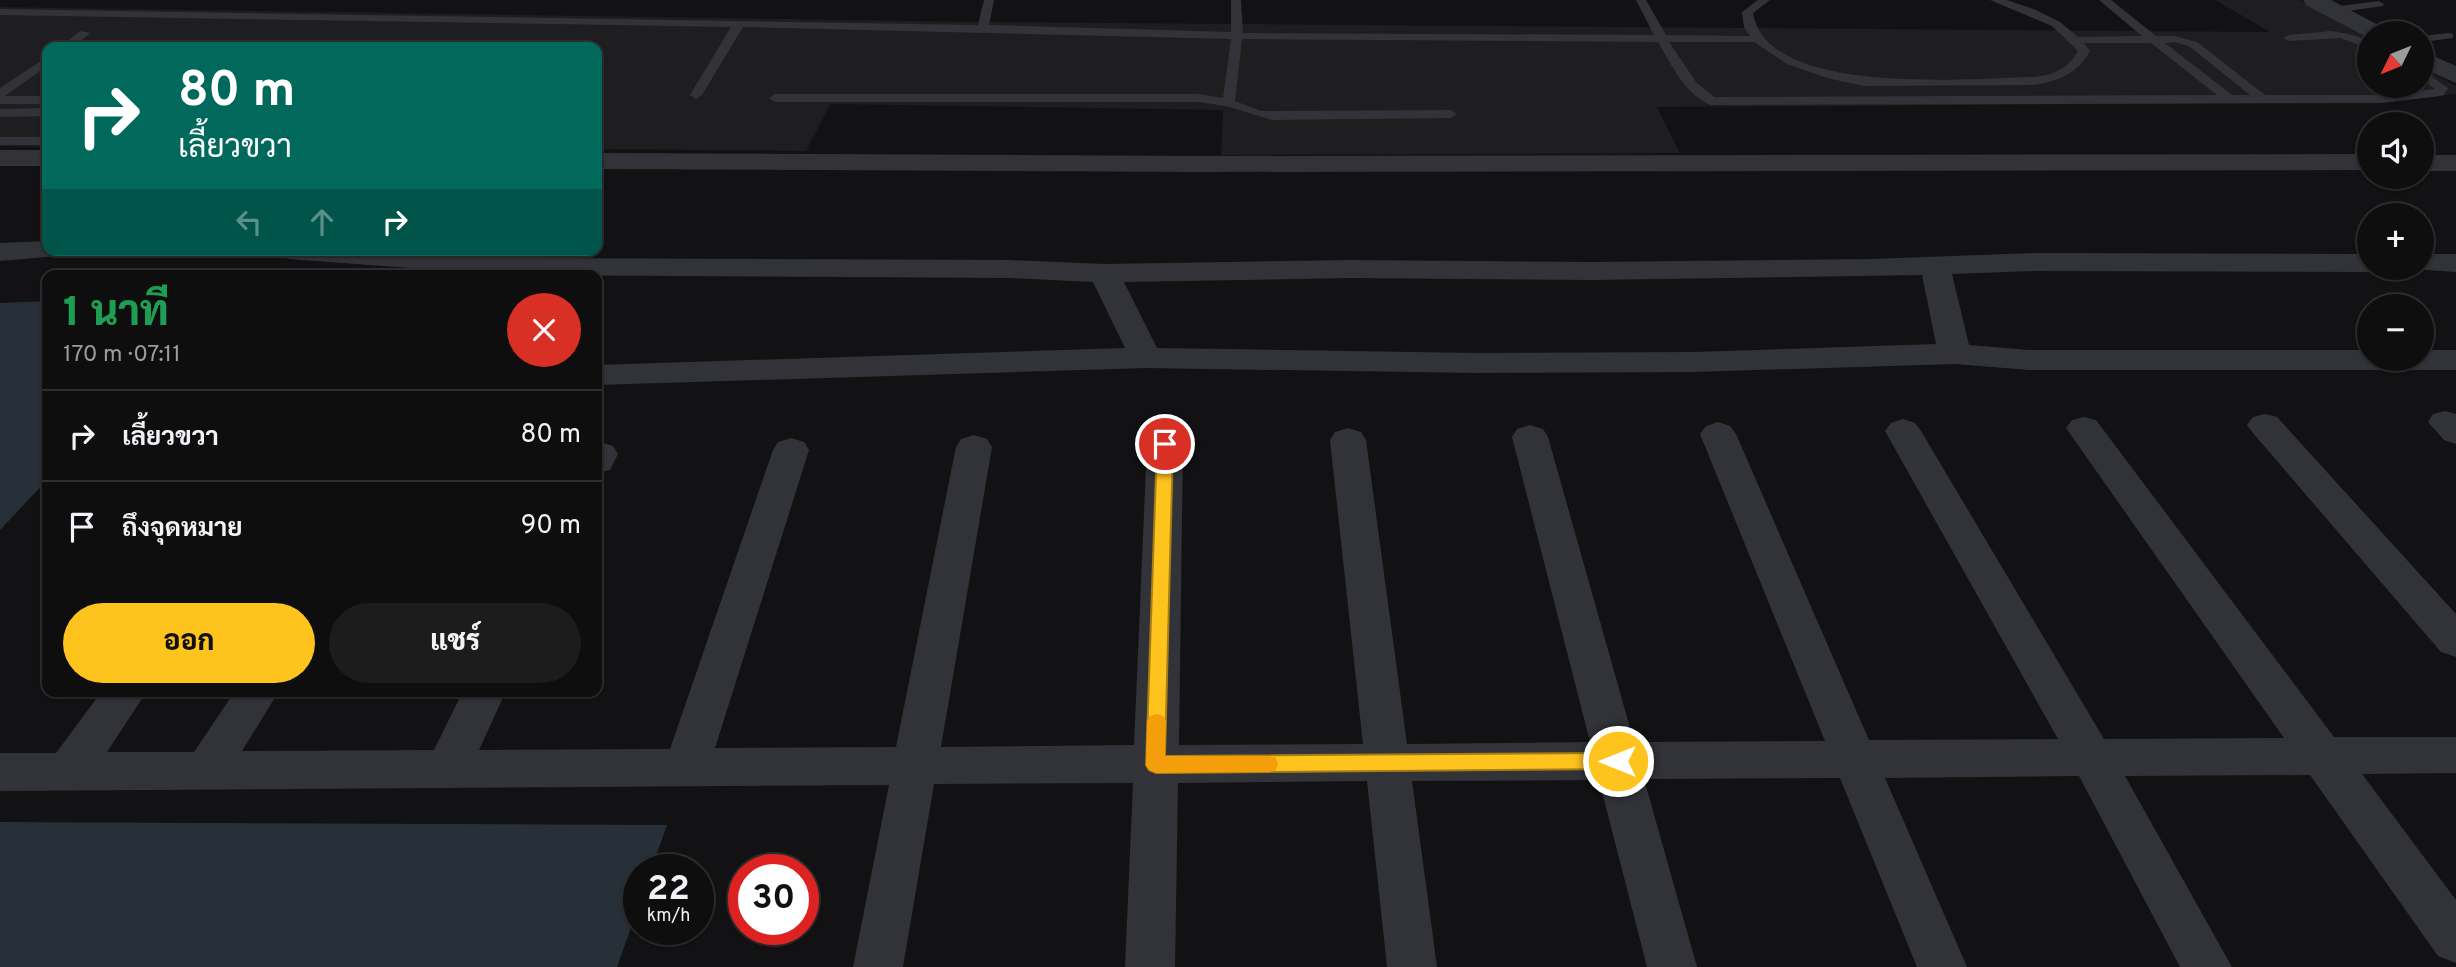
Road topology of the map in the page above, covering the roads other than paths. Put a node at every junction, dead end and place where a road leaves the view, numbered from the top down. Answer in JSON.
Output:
{"nodes":[{"id":1,"x":259,"y":0,"type":"edge"},
{"id":2,"x":989,"y":0,"type":"edge"},
{"id":3,"x":1236,"y":0,"type":"edge"},
{"id":4,"x":1642,"y":0,"type":"edge"},
{"id":5,"x":1765,"y":0,"type":"edge"},
{"id":6,"x":1995,"y":0,"type":"edge"},
{"id":7,"x":2104,"y":0,"type":"edge"},
{"id":8,"x":2379,"y":4,"type":"dead end"},
{"id":9,"x":2324,"y":5,"type":"edge"},
{"id":10,"x":0,"y":12,"type":"edge"},
{"id":11,"x":241,"y":16,"type":"junction"},
{"id":12,"x":2357,"y":23,"type":"edge"},
{"id":13,"x":739,"y":24,"type":"junction"},
{"id":14,"x":983,"y":28,"type":"junction"},
{"id":15,"x":84,"y":33,"type":"dead end"},
{"id":16,"x":1237,"y":36,"type":"junction"},
{"id":17,"x":2449,"y":36,"type":"dead end"},
{"id":18,"x":2290,"y":38,"type":"dead end"},
{"id":19,"x":2434,"y":38,"type":"edge"},
{"id":20,"x":1662,"y":39,"type":"junction"},
{"id":21,"x":2153,"y":39,"type":"junction"},
{"id":22,"x":1756,"y":40,"type":"junction"},
{"id":23,"x":2076,"y":40,"type":"junction"},
{"id":24,"x":2357,"y":40,"type":"edge"},
{"id":25,"x":72,"y":42,"type":"edge"},
{"id":26,"x":2434,"y":64,"type":"edge"},
{"id":27,"x":42,"y":65,"type":"edge"},
{"id":28,"x":2456,"y":76,"type":"edge"},
{"id":29,"x":2434,"y":83,"type":"edge"},
{"id":30,"x":2434,"y":93,"type":"edge"},
{"id":31,"x":0,"y":94,"type":"edge"},
{"id":32,"x":696,"y":95,"type":"dead end"},
{"id":33,"x":775,"y":98,"type":"dead end"},
{"id":34,"x":2390,"y":98,"type":"edge"},
{"id":35,"x":2229,"y":99,"type":"junction"},
{"id":36,"x":0,"y":100,"type":"edge"},
{"id":37,"x":42,"y":100,"type":"edge"},
{"id":38,"x":2263,"y":100,"type":"junction"},
{"id":39,"x":1229,"y":103,"type":"junction"},
{"id":40,"x":42,"y":112,"type":"edge"},
{"id":41,"x":0,"y":113,"type":"edge"},
{"id":42,"x":1451,"y":114,"type":"dead end"},
{"id":43,"x":0,"y":141,"type":"edge"},
{"id":44,"x":42,"y":141,"type":"edge"},
{"id":45,"x":0,"y":158,"type":"edge"},
{"id":46,"x":42,"y":158,"type":"edge"},
{"id":47,"x":602,"y":161,"type":"edge"},
{"id":48,"x":2357,"y":162,"type":"edge"},
{"id":49,"x":2434,"y":163,"type":"edge"},
{"id":50,"x":2456,"y":163,"type":"edge"},
{"id":51,"x":42,"y":250,"type":"edge"},
{"id":52,"x":0,"y":252,"type":"edge"},
{"id":53,"x":307,"y":256,"type":"edge"},
{"id":54,"x":2357,"y":263,"type":"edge"},
{"id":55,"x":2434,"y":263,"type":"edge"},
{"id":56,"x":2456,"y":263,"type":"edge"},
{"id":57,"x":332,"y":264,"type":"edge"},
{"id":58,"x":1936,"y":266,"type":"junction"},
{"id":59,"x":1104,"y":273,"type":"junction"},
{"id":60,"x":1955,"y":354,"type":"junction"},
{"id":61,"x":1146,"y":358,"type":"junction"},
{"id":62,"x":2456,"y":360,"type":"edge"},
{"id":63,"x":602,"y":375,"type":"edge"},
{"id":64,"x":2265,"y":425,"type":"dead end"},
{"id":65,"x":2084,"y":428,"type":"dead end"},
{"id":66,"x":1903,"y":431,"type":"dead end"},
{"id":67,"x":1718,"y":434,"type":"dead end"},
{"id":68,"x":1530,"y":438,"type":"dead end"},
{"id":69,"x":1348,"y":440,"type":"dead end"},
{"id":70,"x":1165,"y":444,"type":"dead end"},
{"id":71,"x":974,"y":447,"type":"dead end"},
{"id":72,"x":791,"y":450,"type":"dead end"},
{"id":73,"x":2456,"y":641,"type":"edge"},
{"id":74,"x":122,"y":697,"type":"edge"},
{"id":75,"x":254,"y":697,"type":"edge"},
{"id":76,"x":482,"y":697,"type":"edge"},
{"id":77,"x":2456,"y":755,"type":"edge"},
{"id":78,"x":2324,"y":756,"type":"junction"},
{"id":79,"x":2092,"y":758,"type":"junction"},
{"id":80,"x":1857,"y":759,"type":"junction"},
{"id":81,"x":1618,"y":761,"type":"junction"},
{"id":82,"x":1387,"y":763,"type":"junction"},
{"id":83,"x":1156,"y":765,"type":"junction"},
{"id":84,"x":915,"y":766,"type":"junction"},
{"id":85,"x":686,"y":768,"type":"junction"},
{"id":86,"x":447,"y":770,"type":"junction"},
{"id":87,"x":0,"y":772,"type":"edge"},
{"id":88,"x":205,"y":772,"type":"junction"},
{"id":89,"x":67,"y":773,"type":"junction"},
{"id":90,"x":2456,"y":940,"type":"edge"},
{"id":91,"x":878,"y":967,"type":"edge"},
{"id":92,"x":1150,"y":967,"type":"edge"},
{"id":93,"x":1412,"y":967,"type":"edge"},
{"id":94,"x":1672,"y":967,"type":"edge"},
{"id":95,"x":1942,"y":967,"type":"edge"},
{"id":96,"x":2207,"y":967,"type":"edge"}],
"edges":[{"from":1,"to":11,"type":"lane"},
{"from":2,"to":14,"type":"lane"},
{"from":3,"to":16,"type":"lane"},
{"from":4,"to":20,"type":"lane"},
{"from":5,"to":22,"type":"lane"},
{"from":6,"to":23,"type":"lane"},
{"from":7,"to":21,"type":"lane"},
{"from":8,"to":9,"type":"lane"},
{"from":9,"to":12,"type":"street"},
{"from":10,"to":11,"type":"lane"},
{"from":11,"to":13,"type":"lane"},
{"from":13,"to":14,"type":"lane"},
{"from":13,"to":32,"type":"lane"},
{"from":14,"to":16,"type":"lane"},
{"from":15,"to":25,"type":"lane"},
{"from":16,"to":20,"type":"lane"},
{"from":16,"to":39,"type":"lane"},
{"from":17,"to":19,"type":"lane"},
{"from":18,"to":24,"type":"lane"},
{"from":20,"to":22,"type":"lane"},
{"from":20,"to":35,"type":"lane"},
{"from":21,"to":23,"type":"lane"},
{"from":21,"to":35,"type":"lane"},
{"from":21,"to":38,"type":"lane"},
{"from":22,"to":23,"type":"lane"},
{"from":26,"to":28,"type":"street"},
{"from":27,"to":31,"type":"lane"},
{"from":29,"to":30,"type":"lane"},
{"from":33,"to":39,"type":"lane"},
{"from":34,"to":38,"type":"lane"},
{"from":35,"to":38,"type":"lane"},
{"from":36,"to":37,"type":"lane"},
{"from":39,"to":42,"type":"lane"},
{"from":40,"to":41,"type":"lane"},
{"from":43,"to":44,"type":"lane"},
{"from":45,"to":46,"type":"street"},
{"from":47,"to":48,"type":"street"},
{"from":49,"to":50,"type":"street"},
{"from":51,"to":52,"type":"street"},
{"from":53,"to":57,"type":"street"},
{"from":54,"to":58,"type":"street"},
{"from":55,"to":56,"type":"street"},
{"from":57,"to":59,"type":"street"},
{"from":58,"to":59,"type":"street"},
{"from":58,"to":60,"type":"street"},
{"from":59,"to":61,"type":"street"},
{"from":60,"to":61,"type":"street"},
{"from":60,"to":62,"type":"street"},
{"from":61,"to":63,"type":"street"},
{"from":64,"to":73,"type":"street"},
{"from":65,"to":78,"type":"street"},
{"from":66,"to":79,"type":"street"},
{"from":67,"to":80,"type":"street"},
{"from":68,"to":81,"type":"street"},
{"from":69,"to":82,"type":"street"},
{"from":70,"to":83,"type":"street"},
{"from":71,"to":84,"type":"street"},
{"from":72,"to":85,"type":"street"},
{"from":74,"to":89,"type":"street"},
{"from":75,"to":88,"type":"street"},
{"from":76,"to":86,"type":"street"},
{"from":77,"to":78,"type":"street"},
{"from":78,"to":79,"type":"street"},
{"from":78,"to":90,"type":"street"},
{"from":79,"to":80,"type":"street"},
{"from":79,"to":96,"type":"street"},
{"from":80,"to":81,"type":"street"},
{"from":80,"to":95,"type":"street"},
{"from":81,"to":82,"type":"street"},
{"from":81,"to":94,"type":"street"},
{"from":82,"to":83,"type":"street"},
{"from":82,"to":93,"type":"street"},
{"from":83,"to":84,"type":"street"},
{"from":83,"to":92,"type":"street"},
{"from":84,"to":85,"type":"street"},
{"from":84,"to":91,"type":"street"},
{"from":85,"to":86,"type":"street"},
{"from":86,"to":88,"type":"street"},
{"from":87,"to":89,"type":"street"},
{"from":88,"to":89,"type":"street"}]}
